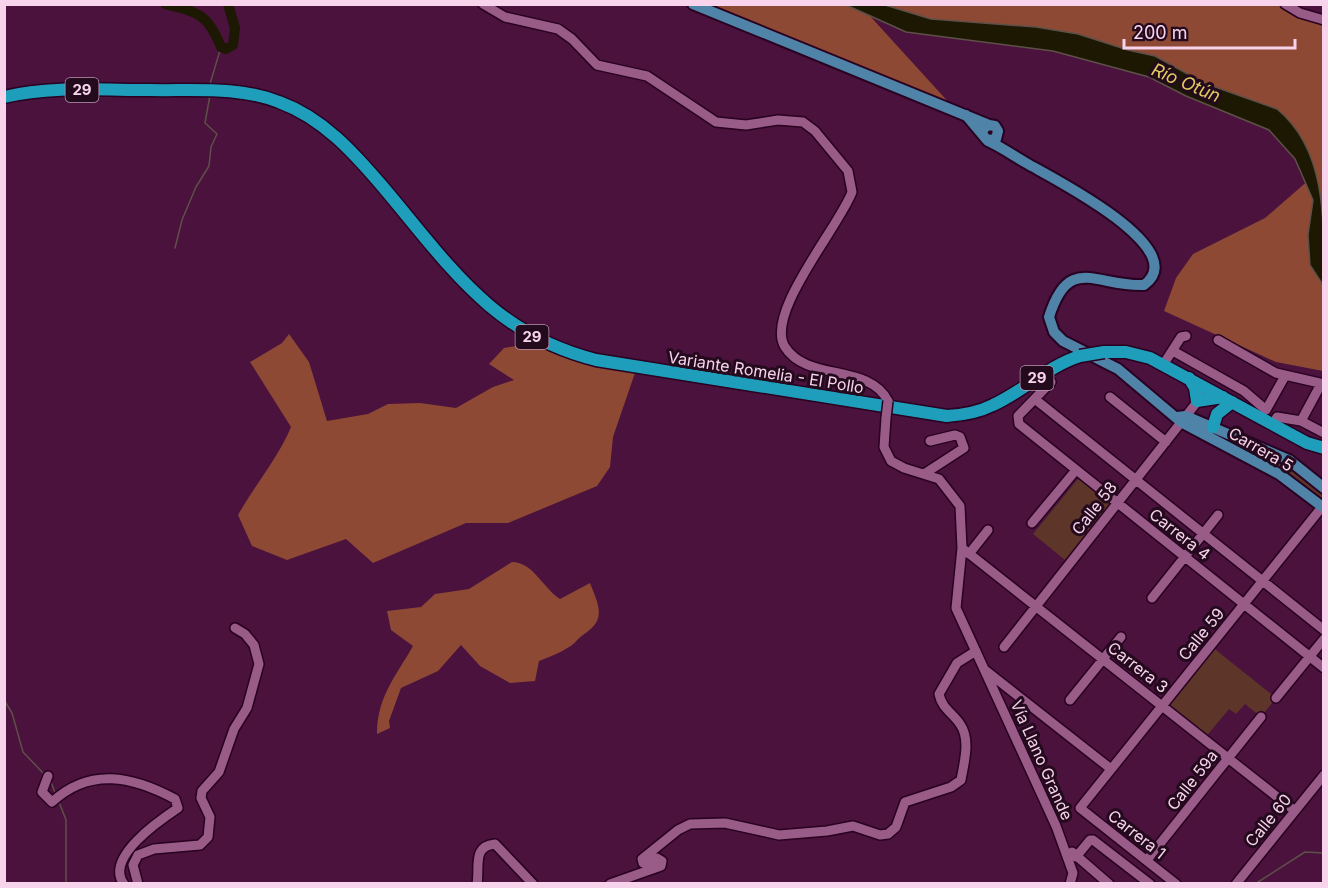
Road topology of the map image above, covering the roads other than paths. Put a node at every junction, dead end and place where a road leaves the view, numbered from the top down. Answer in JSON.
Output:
{"nodes":[{"id":1,"x":483,"y":4,"type":"edge"},
{"id":2,"x":693,"y":4,"type":"edge"},
{"id":3,"x":1285,"y":4,"type":"edge"},
{"id":4,"x":1323,"y":20,"type":"edge"},
{"id":5,"x":4,"y":97,"type":"edge"},
{"id":6,"x":987,"y":133,"type":"junction"},
{"id":7,"x":1008,"y":150,"type":"junction"},
{"id":8,"x":1186,"y":336,"type":"dead end"},
{"id":9,"x":1218,"y":340,"type":"dead end"},
{"id":10,"x":1173,"y":351,"type":"junction"},
{"id":11,"x":1163,"y":364,"type":"junction"},
{"id":12,"x":1285,"y":376,"type":"junction"},
{"id":13,"x":1188,"y":377,"type":"junction"},
{"id":14,"x":1051,"y":382,"type":"dead end"},
{"id":15,"x":1322,"y":384,"type":"edge"},
{"id":16,"x":1208,"y":388,"type":"junction"},
{"id":17,"x":1110,"y":397,"type":"dead end"},
{"id":18,"x":1228,"y":399,"type":"junction"},
{"id":19,"x":1036,"y":400,"type":"junction"},
{"id":20,"x":1197,"y":401,"type":"junction"},
{"id":21,"x":1266,"y":410,"type":"junction"},
{"id":22,"x":1181,"y":418,"type":"junction"},
{"id":23,"x":1275,"y":420,"type":"junction"},
{"id":24,"x":1301,"y":421,"type":"junction"},
{"id":25,"x":1213,"y":427,"type":"junction"},
{"id":26,"x":1323,"y":433,"type":"edge"},
{"id":27,"x":930,"y":441,"type":"dead end"},
{"id":28,"x":1166,"y":442,"type":"junction"},
{"id":29,"x":1323,"y":448,"type":"edge"},
{"id":30,"x":1076,"y":470,"type":"junction"},
{"id":31,"x":924,"y":474,"type":"junction"},
{"id":32,"x":1136,"y":480,"type":"junction"},
{"id":33,"x":1323,"y":488,"type":"edge"},
{"id":34,"x":1117,"y":504,"type":"junction"},
{"id":35,"x":1323,"y":507,"type":"edge"},
{"id":36,"x":1218,"y":515,"type":"dead end"},
{"id":37,"x":1032,"y":523,"type":"dead end"},
{"id":38,"x":988,"y":531,"type":"dead end"},
{"id":39,"x":1203,"y":534,"type":"junction"},
{"id":40,"x":966,"y":551,"type":"junction"},
{"id":41,"x":1185,"y":557,"type":"junction"},
{"id":42,"x":1262,"y":581,"type":"junction"},
{"id":43,"x":1152,"y":598,"type":"dead end"},
{"id":44,"x":1244,"y":604,"type":"junction"},
{"id":45,"x":1036,"y":606,"type":"junction"},
{"id":46,"x":235,"y":628,"type":"dead end"},
{"id":47,"x":1323,"y":630,"type":"edge"},
{"id":48,"x":1121,"y":637,"type":"dead end"},
{"id":49,"x":1323,"y":639,"type":"edge"},
{"id":50,"x":1004,"y":647,"type":"dead end"},
{"id":51,"x":976,"y":651,"type":"junction"},
{"id":52,"x":1309,"y":656,"type":"junction"},
{"id":53,"x":1103,"y":659,"type":"junction"},
{"id":54,"x":1323,"y":668,"type":"edge"},
{"id":55,"x":984,"y":669,"type":"junction"},
{"id":56,"x":1276,"y":698,"type":"dead end"},
{"id":57,"x":1070,"y":700,"type":"dead end"},
{"id":58,"x":1162,"y":706,"type":"junction"},
{"id":59,"x":1261,"y":717,"type":"dead end"},
{"id":60,"x":1228,"y":759,"type":"junction"},
{"id":61,"x":1111,"y":769,"type":"junction"},
{"id":62,"x":48,"y":776,"type":"dead end"},
{"id":63,"x":1323,"y":776,"type":"edge"},
{"id":64,"x":1080,"y":808,"type":"joint"},
{"id":65,"x":1295,"y":810,"type":"junction"},
{"id":66,"x":1056,"y":826,"type":"junction"},
{"id":67,"x":1076,"y":856,"type":"junction"},
{"id":68,"x":1147,"y":861,"type":"junction"},
{"id":69,"x":124,"y":884,"type":"edge"},
{"id":70,"x":138,"y":884,"type":"edge"},
{"id":71,"x":477,"y":884,"type":"edge"},
{"id":72,"x":533,"y":884,"type":"edge"},
{"id":73,"x":610,"y":884,"type":"edge"},
{"id":74,"x":1070,"y":884,"type":"edge"},
{"id":75,"x":1109,"y":884,"type":"edge"},
{"id":76,"x":1150,"y":884,"type":"edge"},
{"id":77,"x":1176,"y":884,"type":"edge"},
{"id":78,"x":1236,"y":884,"type":"edge"}],
"edges":[{"from":1,"to":31,"type":"street","name":"Vía Llano Grande","bridge":true},
{"from":2,"to":6,"type":"main road"},
{"from":3,"to":4,"type":"street"},
{"from":5,"to":11,"type":"highway","name":"Variante Romelia - El Pollo","number":"29","bridge":true},
{"from":6,"to":7,"type":"main road"},
{"from":6,"to":7,"type":"main road"},
{"from":7,"to":22,"type":"main road"},
{"from":8,"to":10,"type":"street"},
{"from":9,"to":12,"type":"street"},
{"from":10,"to":11,"type":"street"},
{"from":10,"to":21,"type":"street"},
{"from":11,"to":13,"type":"highway","name":"Variante Romelia - El Pollo","number":"29"},
{"from":12,"to":15,"type":"street"},
{"from":12,"to":21,"type":"street"},
{"from":13,"to":16,"type":"highway","name":"Variante Romelia - El Pollo","number":"29"},
{"from":13,"to":20,"type":"highway"},
{"from":14,"to":19,"type":"street"},
{"from":15,"to":24,"type":"street"},
{"from":16,"to":18,"type":"highway","name":"Variante Romelia - El Pollo","number":"29"},
{"from":16,"to":20,"type":"street","name":"Calle 58"},
{"from":17,"to":28,"type":"street"},
{"from":18,"to":20,"type":"highway"},
{"from":18,"to":23,"type":"highway","name":"Variante Romelia - El Pollo","number":"29"},
{"from":18,"to":25,"type":"highway"},
{"from":19,"to":30,"type":"street","name":"Carrera 4"},
{"from":19,"to":32,"type":"street"},
{"from":20,"to":22,"type":"street","name":"Calle 58"},
{"from":21,"to":23,"type":"street"},
{"from":22,"to":25,"type":"main road","name":"Carrera 5"},
{"from":22,"to":28,"type":"street","name":"Calle 58"},
{"from":22,"to":35,"type":"main road","name":"Carrera 5"},
{"from":23,"to":24,"type":"street"},
{"from":23,"to":29,"type":"highway","name":"Variante Romelia - El Pollo","number":"29"},
{"from":24,"to":26,"type":"street"},
{"from":25,"to":33,"type":"main road","name":"Carrera 5"},
{"from":27,"to":31,"type":"street"},
{"from":28,"to":32,"type":"street","name":"Calle 58"},
{"from":30,"to":34,"type":"street","name":"Carrera 4"},
{"from":30,"to":37,"type":"street"},
{"from":31,"to":40,"type":"street","name":"Vía Llano Grande"},
{"from":32,"to":34,"type":"street","name":"Calle 58"},
{"from":32,"to":39,"type":"street"},
{"from":34,"to":41,"type":"street","name":"Carrera 4"},
{"from":34,"to":45,"type":"street","name":"Calle 58"},
{"from":35,"to":42,"type":"street","name":"Calle 59"},
{"from":36,"to":39,"type":"street"},
{"from":38,"to":40,"type":"street"},
{"from":39,"to":41,"type":"street"},
{"from":39,"to":42,"type":"street"},
{"from":40,"to":45,"type":"street","name":"Carrera 3"},
{"from":40,"to":51,"type":"street","name":"Vía Llano Grande"},
{"from":41,"to":43,"type":"street"},
{"from":41,"to":44,"type":"street","name":"Carrera 4"},
{"from":42,"to":44,"type":"street","name":"Calle 59"},
{"from":42,"to":47,"type":"street"},
{"from":44,"to":52,"type":"street","name":"Carrera 4"},
{"from":44,"to":58,"type":"street","name":"Calle 59"},
{"from":45,"to":50,"type":"street","name":"Calle 58"},
{"from":45,"to":53,"type":"street","name":"Carrera 3"},
{"from":46,"to":70,"type":"street"},
{"from":48,"to":53,"type":"street"},
{"from":49,"to":52,"type":"street"},
{"from":51,"to":55,"type":"street","name":"Vía Llano Grande"},
{"from":51,"to":73,"type":"street"},
{"from":52,"to":54,"type":"street","name":"Carrera 4"},
{"from":52,"to":56,"type":"street"},
{"from":53,"to":57,"type":"street"},
{"from":53,"to":58,"type":"street","name":"Carrera 3"},
{"from":55,"to":61,"type":"street"},
{"from":55,"to":66,"type":"street","name":"Vía Llano Grande"},
{"from":58,"to":60,"type":"street","name":"Carrera 3"},
{"from":58,"to":61,"type":"street","name":"Calle 59"},
{"from":59,"to":60,"type":"street","name":"Calle 59a"},
{"from":60,"to":65,"type":"street","name":"Carrera 3"},
{"from":60,"to":68,"type":"street","name":"Calle 59a"},
{"from":61,"to":64,"type":"street","name":"Calle 59"},
{"from":62,"to":69,"type":"street"},
{"from":63,"to":65,"type":"street","name":"Calle 60"},
{"from":64,"to":68,"type":"street","name":"Carrera 1"},
{"from":65,"to":78,"type":"street","name":"Calle 60"},
{"from":66,"to":67,"type":"street"},
{"from":66,"to":74,"type":"street","name":"Vía Llano Grande"},
{"from":67,"to":75,"type":"street"},
{"from":67,"to":76,"type":"street"},
{"from":68,"to":77,"type":"street","name":"Carrera 1"},
{"from":71,"to":72,"type":"street"}]}
